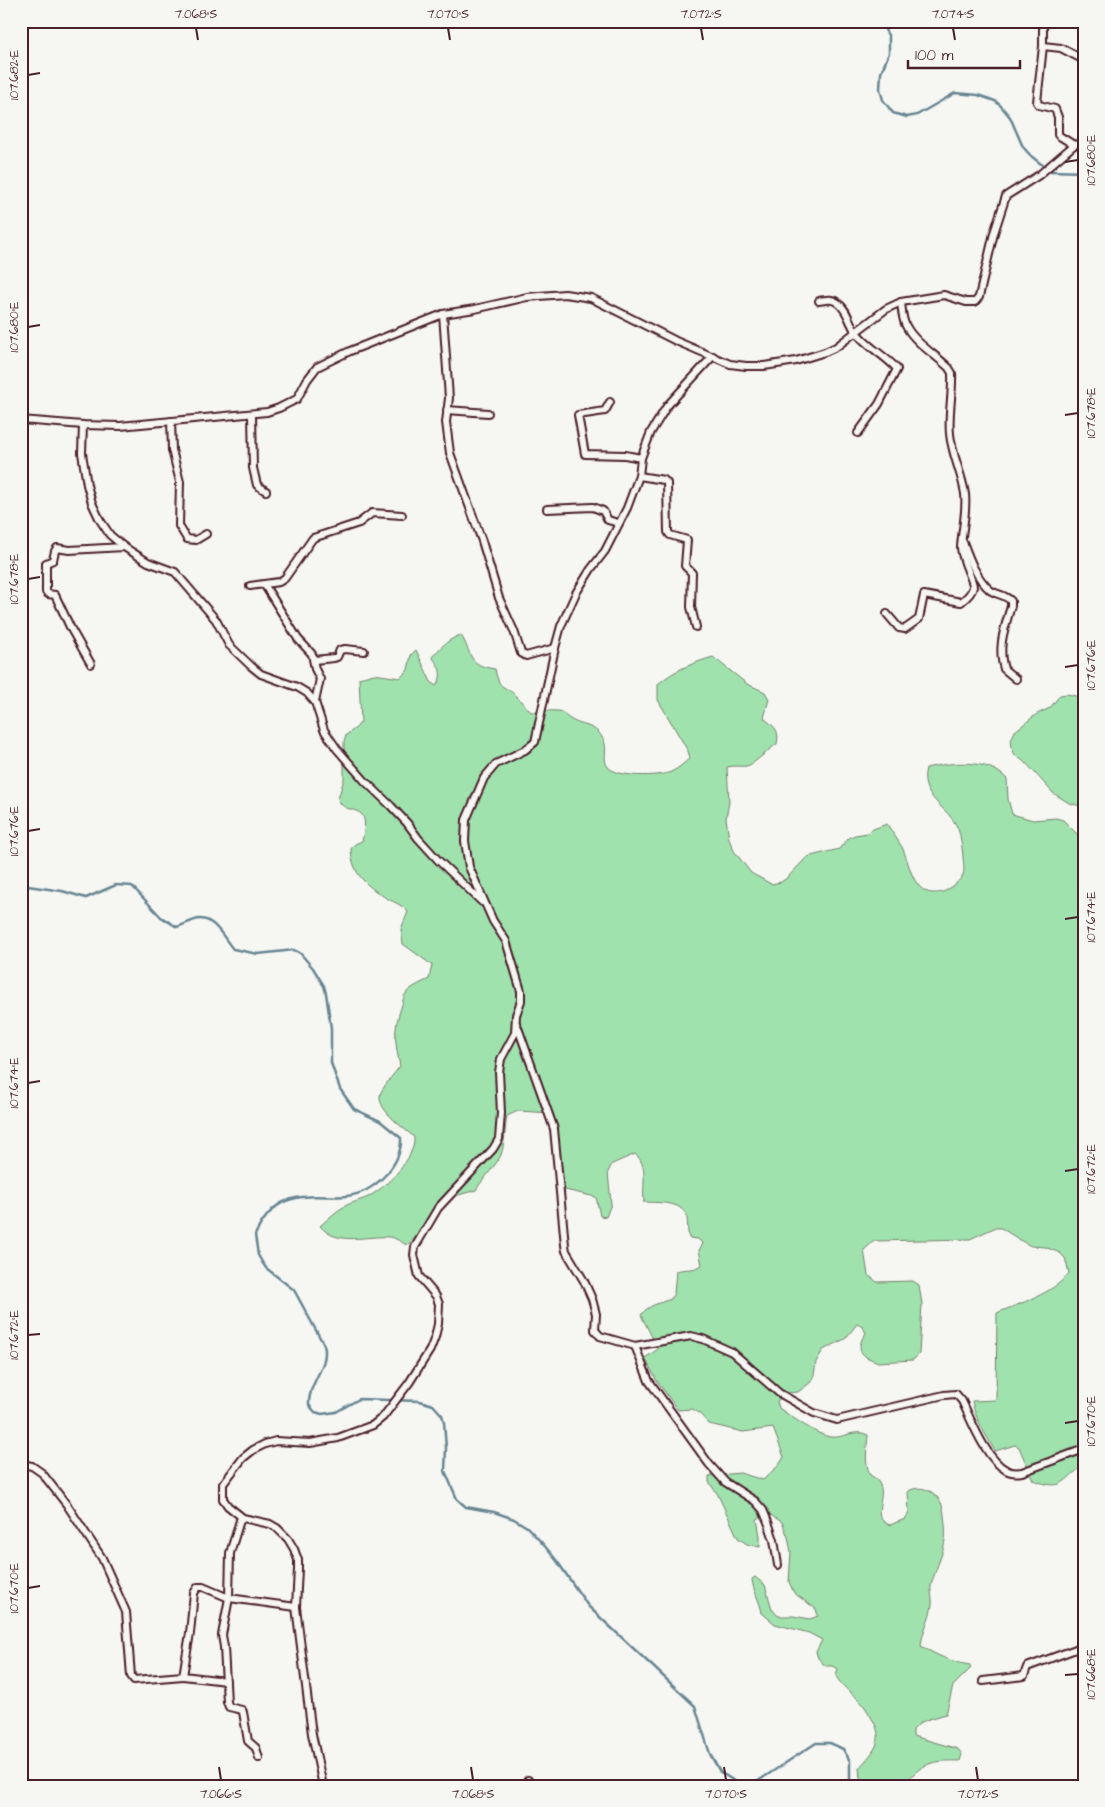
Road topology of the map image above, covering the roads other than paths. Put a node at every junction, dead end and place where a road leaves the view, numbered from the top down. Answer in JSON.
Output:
{"nodes":[{"id":1,"x":1043,"y":21,"type":"edge"},
{"id":2,"x":1043,"y":46,"type":"junction"},
{"id":3,"x":1084,"y":60,"type":"edge"},
{"id":4,"x":1084,"y":142,"type":"edge"},
{"id":5,"x":1074,"y":145,"type":"junction"},
{"id":6,"x":819,"y":301,"type":"dead end"},
{"id":7,"x":902,"y":302,"type":"junction"},
{"id":8,"x":443,"y":314,"type":"junction"},
{"id":9,"x":856,"y":332,"type":"junction"},
{"id":10,"x":713,"y":356,"type":"junction"},
{"id":11,"x":610,"y":402,"type":"dead end"},
{"id":12,"x":447,"y":410,"type":"junction"},
{"id":13,"x":488,"y":413,"type":"dead end"},
{"id":14,"x":252,"y":414,"type":"junction"},
{"id":15,"x":21,"y":420,"type":"edge"},
{"id":16,"x":171,"y":421,"type":"junction"},
{"id":17,"x":83,"y":425,"type":"junction"},
{"id":18,"x":858,"y":433,"type":"dead end"},
{"id":19,"x":641,"y":458,"type":"junction"},
{"id":20,"x":639,"y":476,"type":"junction"},
{"id":21,"x":266,"y":491,"type":"dead end"},
{"id":22,"x":547,"y":509,"type":"dead end"},
{"id":23,"x":402,"y":515,"type":"dead end"},
{"id":24,"x":618,"y":523,"type":"junction"},
{"id":25,"x":206,"y":534,"type":"dead end"},
{"id":26,"x":962,"y":540,"type":"junction"},
{"id":27,"x":124,"y":547,"type":"junction"},
{"id":28,"x":264,"y":584,"type":"junction"},
{"id":29,"x":250,"y":586,"type":"dead end"},
{"id":30,"x":888,"y":614,"type":"dead end"},
{"id":31,"x":696,"y":627,"type":"dead end"},
{"id":32,"x":555,"y":648,"type":"junction"},
{"id":33,"x":364,"y":650,"type":"dead end"},
{"id":34,"x":314,"y":660,"type":"junction"},
{"id":35,"x":91,"y":664,"type":"dead end"},
{"id":36,"x":1016,"y":679,"type":"dead end"},
{"id":37,"x":315,"y":702,"type":"junction"},
{"id":38,"x":485,"y":904,"type":"junction"},
{"id":39,"x":516,"y":1021,"type":"junction"},
{"id":40,"x":635,"y":1346,"type":"junction"},
{"id":41,"x":1084,"y":1449,"type":"edge"},
{"id":42,"x":21,"y":1464,"type":"edge"},
{"id":43,"x":241,"y":1517,"type":"junction"},
{"id":44,"x":778,"y":1564,"type":"dead end"},
{"id":45,"x":229,"y":1598,"type":"junction"},
{"id":46,"x":296,"y":1607,"type":"junction"},
{"id":47,"x":1084,"y":1646,"type":"edge"},
{"id":48,"x":183,"y":1676,"type":"junction"},
{"id":49,"x":226,"y":1681,"type":"junction"},
{"id":50,"x":983,"y":1681,"type":"dead end"},
{"id":51,"x":259,"y":1758,"type":"dead end"},
{"id":52,"x":323,"y":1786,"type":"edge"}],
"edges":[{"from":1,"to":2,"type":"street"},
{"from":2,"to":3,"type":"street"},
{"from":2,"to":5,"type":"street"},
{"from":4,"to":5,"type":"street"},
{"from":5,"to":7,"type":"street"},
{"from":6,"to":9,"type":"street"},
{"from":7,"to":9,"type":"street"},
{"from":7,"to":26,"type":"street"},
{"from":8,"to":10,"type":"street"},
{"from":8,"to":12,"type":"street"},
{"from":8,"to":14,"type":"street"},
{"from":9,"to":10,"type":"street"},
{"from":9,"to":18,"type":"street"},
{"from":10,"to":19,"type":"street"},
{"from":11,"to":19,"type":"street"},
{"from":12,"to":13,"type":"street"},
{"from":12,"to":32,"type":"street"},
{"from":14,"to":16,"type":"street"},
{"from":14,"to":21,"type":"street"},
{"from":15,"to":17,"type":"street"},
{"from":16,"to":17,"type":"street"},
{"from":16,"to":25,"type":"street"},
{"from":17,"to":27,"type":"street"},
{"from":19,"to":20,"type":"street"},
{"from":20,"to":24,"type":"street"},
{"from":20,"to":31,"type":"street"},
{"from":22,"to":24,"type":"street"},
{"from":23,"to":28,"type":"street"},
{"from":24,"to":32,"type":"street"},
{"from":26,"to":30,"type":"street"},
{"from":26,"to":36,"type":"street"},
{"from":27,"to":35,"type":"street"},
{"from":27,"to":37,"type":"street"},
{"from":28,"to":29,"type":"street"},
{"from":28,"to":34,"type":"street"},
{"from":32,"to":38,"type":"street"},
{"from":33,"to":34,"type":"street"},
{"from":34,"to":37,"type":"street"},
{"from":37,"to":38,"type":"street"},
{"from":38,"to":39,"type":"street"},
{"from":39,"to":40,"type":"street"},
{"from":39,"to":43,"type":"street"},
{"from":40,"to":41,"type":"street"},
{"from":40,"to":44,"type":"street"},
{"from":42,"to":48,"type":"street"},
{"from":43,"to":45,"type":"street"},
{"from":43,"to":46,"type":"street"},
{"from":45,"to":46,"type":"street"},
{"from":45,"to":48,"type":"street"},
{"from":45,"to":49,"type":"street"},
{"from":46,"to":52,"type":"street"},
{"from":47,"to":50,"type":"street"},
{"from":48,"to":49,"type":"street"},
{"from":49,"to":51,"type":"street"}]}
